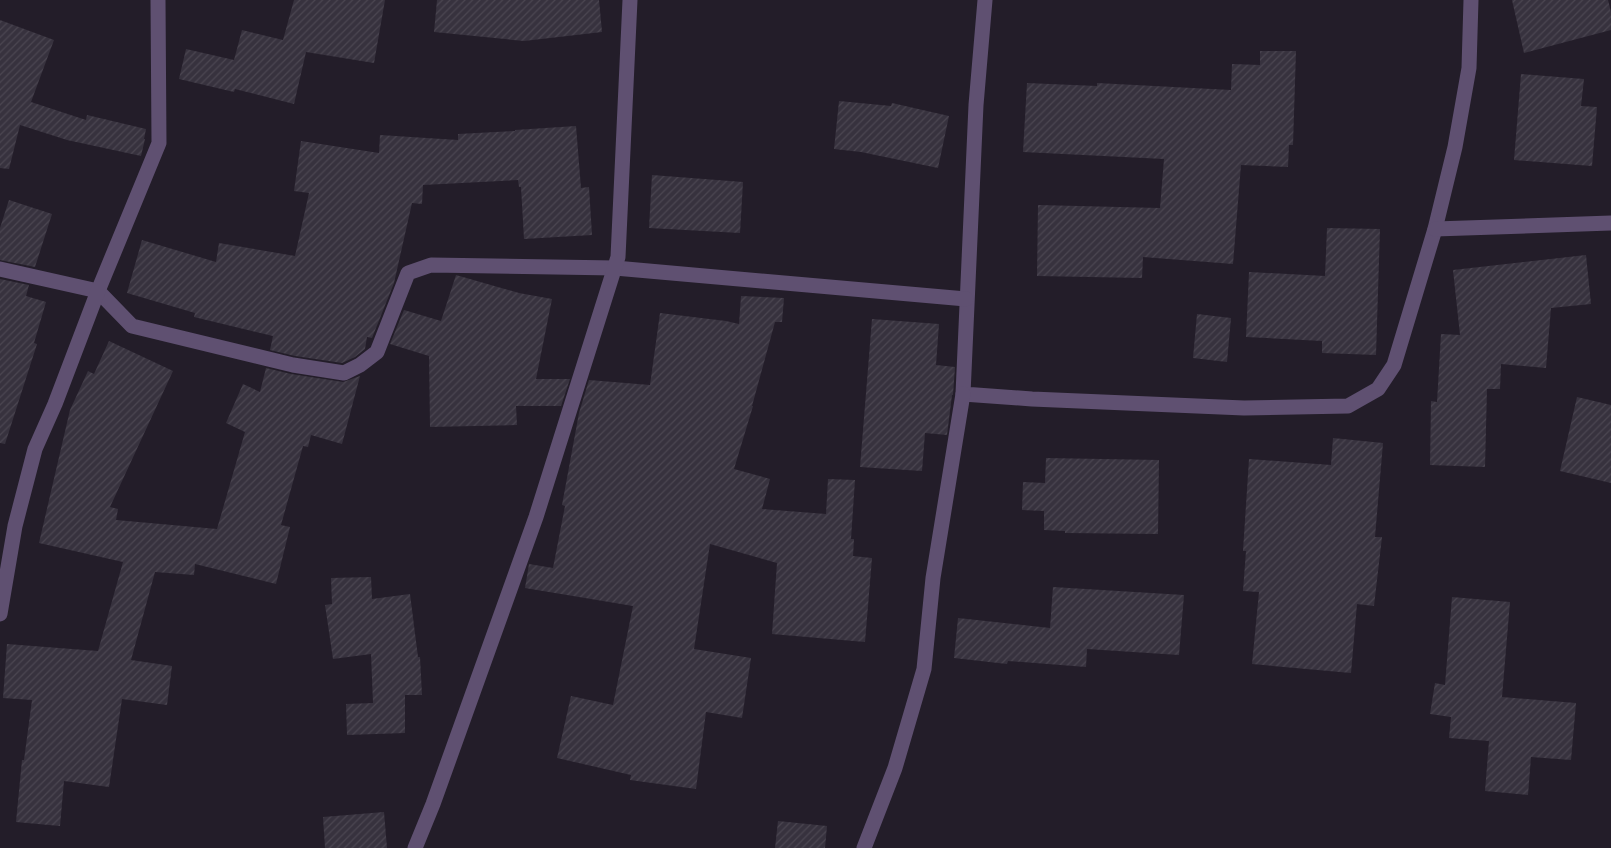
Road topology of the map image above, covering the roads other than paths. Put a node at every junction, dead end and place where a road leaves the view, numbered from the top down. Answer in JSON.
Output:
{"nodes":[{"id":1,"x":158,"y":0,"type":"edge"},
{"id":2,"x":630,"y":0,"type":"edge"},
{"id":3,"x":985,"y":0,"type":"edge"},
{"id":4,"x":1471,"y":0,"type":"edge"},
{"id":5,"x":1611,"y":223,"type":"edge"},
{"id":6,"x":1435,"y":229,"type":"junction"},
{"id":7,"x":614,"y":268,"type":"junction"},
{"id":8,"x":0,"y":269,"type":"edge"},
{"id":9,"x":98,"y":291,"type":"junction"},
{"id":10,"x":966,"y":299,"type":"junction"},
{"id":11,"x":963,"y":394,"type":"junction"},
{"id":12,"x":0,"y":614,"type":"edge"},
{"id":13,"x":415,"y":848,"type":"edge"},
{"id":14,"x":864,"y":848,"type":"edge"}],
"edges":[{"from":1,"to":9,"type":"street"},
{"from":2,"to":7,"type":"street"},
{"from":3,"to":10,"type":"street"},
{"from":4,"to":6,"type":"street"},
{"from":5,"to":6,"type":"street"},
{"from":6,"to":11,"type":"street"},
{"from":7,"to":9,"type":"street"},
{"from":7,"to":10,"type":"street"},
{"from":7,"to":13,"type":"street"},
{"from":8,"to":9,"type":"street"},
{"from":9,"to":12,"type":"street"},
{"from":10,"to":11,"type":"street"},
{"from":11,"to":14,"type":"street"}]}
